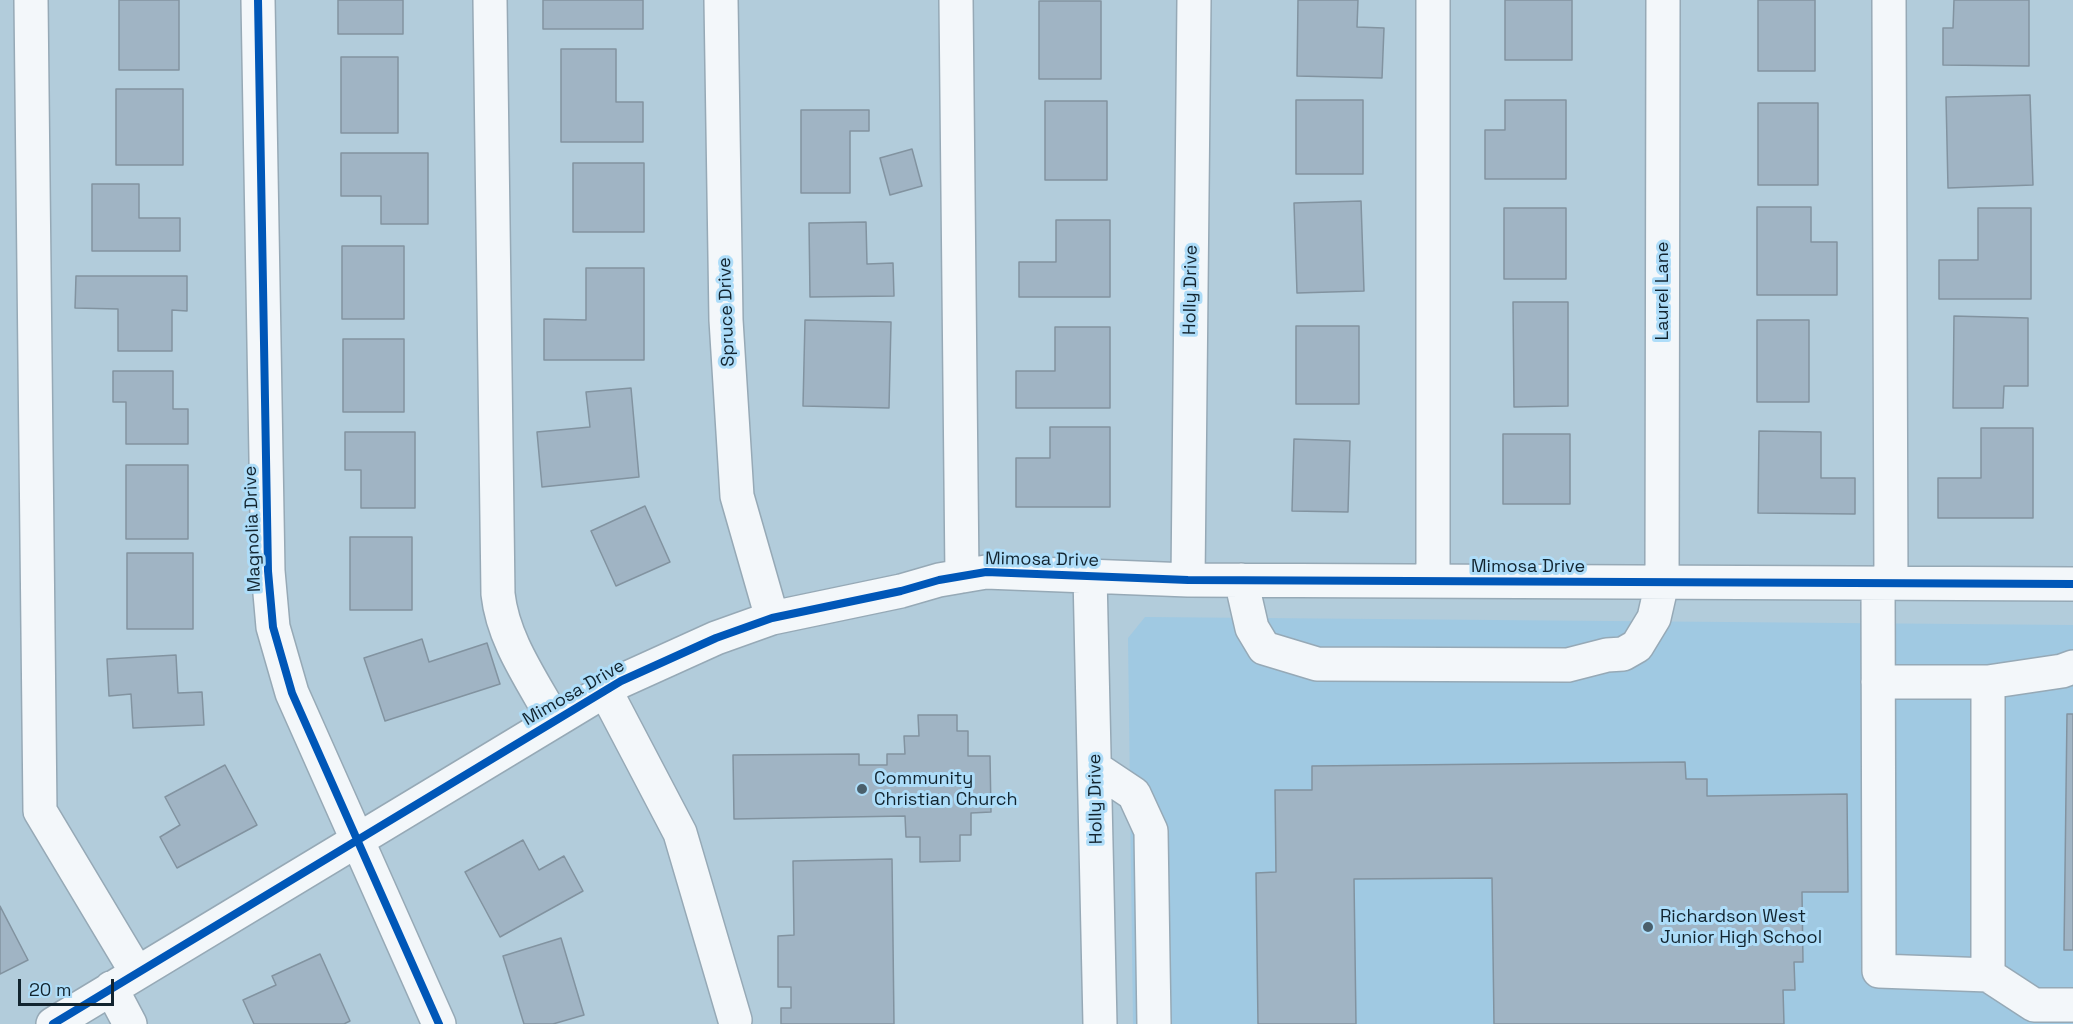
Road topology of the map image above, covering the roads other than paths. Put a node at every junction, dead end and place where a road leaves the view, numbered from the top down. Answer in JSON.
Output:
{"nodes":[{"id":1,"x":31,"y":0,"type":"edge"},
{"id":2,"x":258,"y":0,"type":"edge"},
{"id":3,"x":490,"y":0,"type":"edge"},
{"id":4,"x":721,"y":0,"type":"edge"},
{"id":5,"x":956,"y":0,"type":"edge"},
{"id":6,"x":1194,"y":0,"type":"edge"},
{"id":7,"x":1433,"y":0,"type":"edge"},
{"id":8,"x":1663,"y":0,"type":"edge"},
{"id":9,"x":1889,"y":0,"type":"edge"},
{"id":10,"x":1090,"y":574,"type":"junction"},
{"id":11,"x":962,"y":576,"type":"junction"},
{"id":12,"x":1188,"y":580,"type":"junction"},
{"id":13,"x":1241,"y":580,"type":"junction"},
{"id":14,"x":1433,"y":581,"type":"junction"},
{"id":15,"x":1662,"y":583,"type":"junction"},
{"id":16,"x":1884,"y":584,"type":"junction"},
{"id":17,"x":2073,"y":584,"type":"edge"},
{"id":18,"x":772,"y":618,"type":"junction"},
{"id":19,"x":2073,"y":667,"type":"edge"},
{"id":20,"x":1878,"y":682,"type":"junction"},
{"id":21,"x":1988,"y":682,"type":"junction"},
{"id":22,"x":605,"y":690,"type":"junction"},
{"id":23,"x":554,"y":720,"type":"junction"},
{"id":24,"x":1095,"y":768,"type":"junction"},
{"id":25,"x":356,"y":840,"type":"junction"},
{"id":26,"x":1988,"y":975,"type":"junction"},
{"id":27,"x":124,"y":981,"type":"junction"},
{"id":28,"x":2073,"y":1005,"type":"edge"},
{"id":29,"x":735,"y":1020,"type":"dead end"},
{"id":30,"x":52,"y":1024,"type":"edge"},
{"id":31,"x":130,"y":1024,"type":"edge"},
{"id":32,"x":439,"y":1024,"type":"edge"},
{"id":33,"x":1100,"y":1024,"type":"edge"},
{"id":34,"x":1154,"y":1024,"type":"edge"}],
"edges":[{"from":1,"to":27,"type":"street"},
{"from":2,"to":25,"type":"street","name":"Magnolia Drive"},
{"from":3,"to":23,"type":"street"},
{"from":4,"to":18,"type":"street","name":"Spruce Drive"},
{"from":5,"to":11,"type":"street"},
{"from":6,"to":12,"type":"street","name":"Holly Drive"},
{"from":7,"to":14,"type":"street"},
{"from":8,"to":15,"type":"street","name":"Laurel Lane"},
{"from":9,"to":16,"type":"street"},
{"from":10,"to":11,"type":"street","name":"Mimosa Drive"},
{"from":10,"to":12,"type":"street","name":"Mimosa Drive"},
{"from":10,"to":24,"type":"street","name":"Holly Drive"},
{"from":11,"to":18,"type":"street","name":"Mimosa Drive"},
{"from":12,"to":13,"type":"street","name":"Mimosa Drive"},
{"from":13,"to":14,"type":"street","name":"Mimosa Drive"},
{"from":13,"to":15,"type":"street","name":"Laurel Lane"},
{"from":14,"to":15,"type":"street","name":"Mimosa Drive"},
{"from":15,"to":16,"type":"street","name":"Mimosa Drive"},
{"from":16,"to":17,"type":"street","name":"Mimosa Drive"},
{"from":16,"to":20,"type":"street"},
{"from":18,"to":22,"type":"street","name":"Mimosa Drive"},
{"from":19,"to":21,"type":"street"},
{"from":20,"to":21,"type":"street"},
{"from":20,"to":26,"type":"street"},
{"from":21,"to":26,"type":"street"},
{"from":22,"to":23,"type":"street","name":"Mimosa Drive"},
{"from":22,"to":29,"type":"street"},
{"from":23,"to":25,"type":"street","name":"Mimosa Drive"},
{"from":24,"to":33,"type":"street","name":"Holly Drive"},
{"from":24,"to":34,"type":"street"},
{"from":25,"to":27,"type":"street","name":"Mimosa Drive"},
{"from":25,"to":32,"type":"street","name":"Magnolia Drive"},
{"from":26,"to":28,"type":"street"},
{"from":27,"to":30,"type":"street","name":"Mimosa Drive"},
{"from":27,"to":31,"type":"street"}]}
